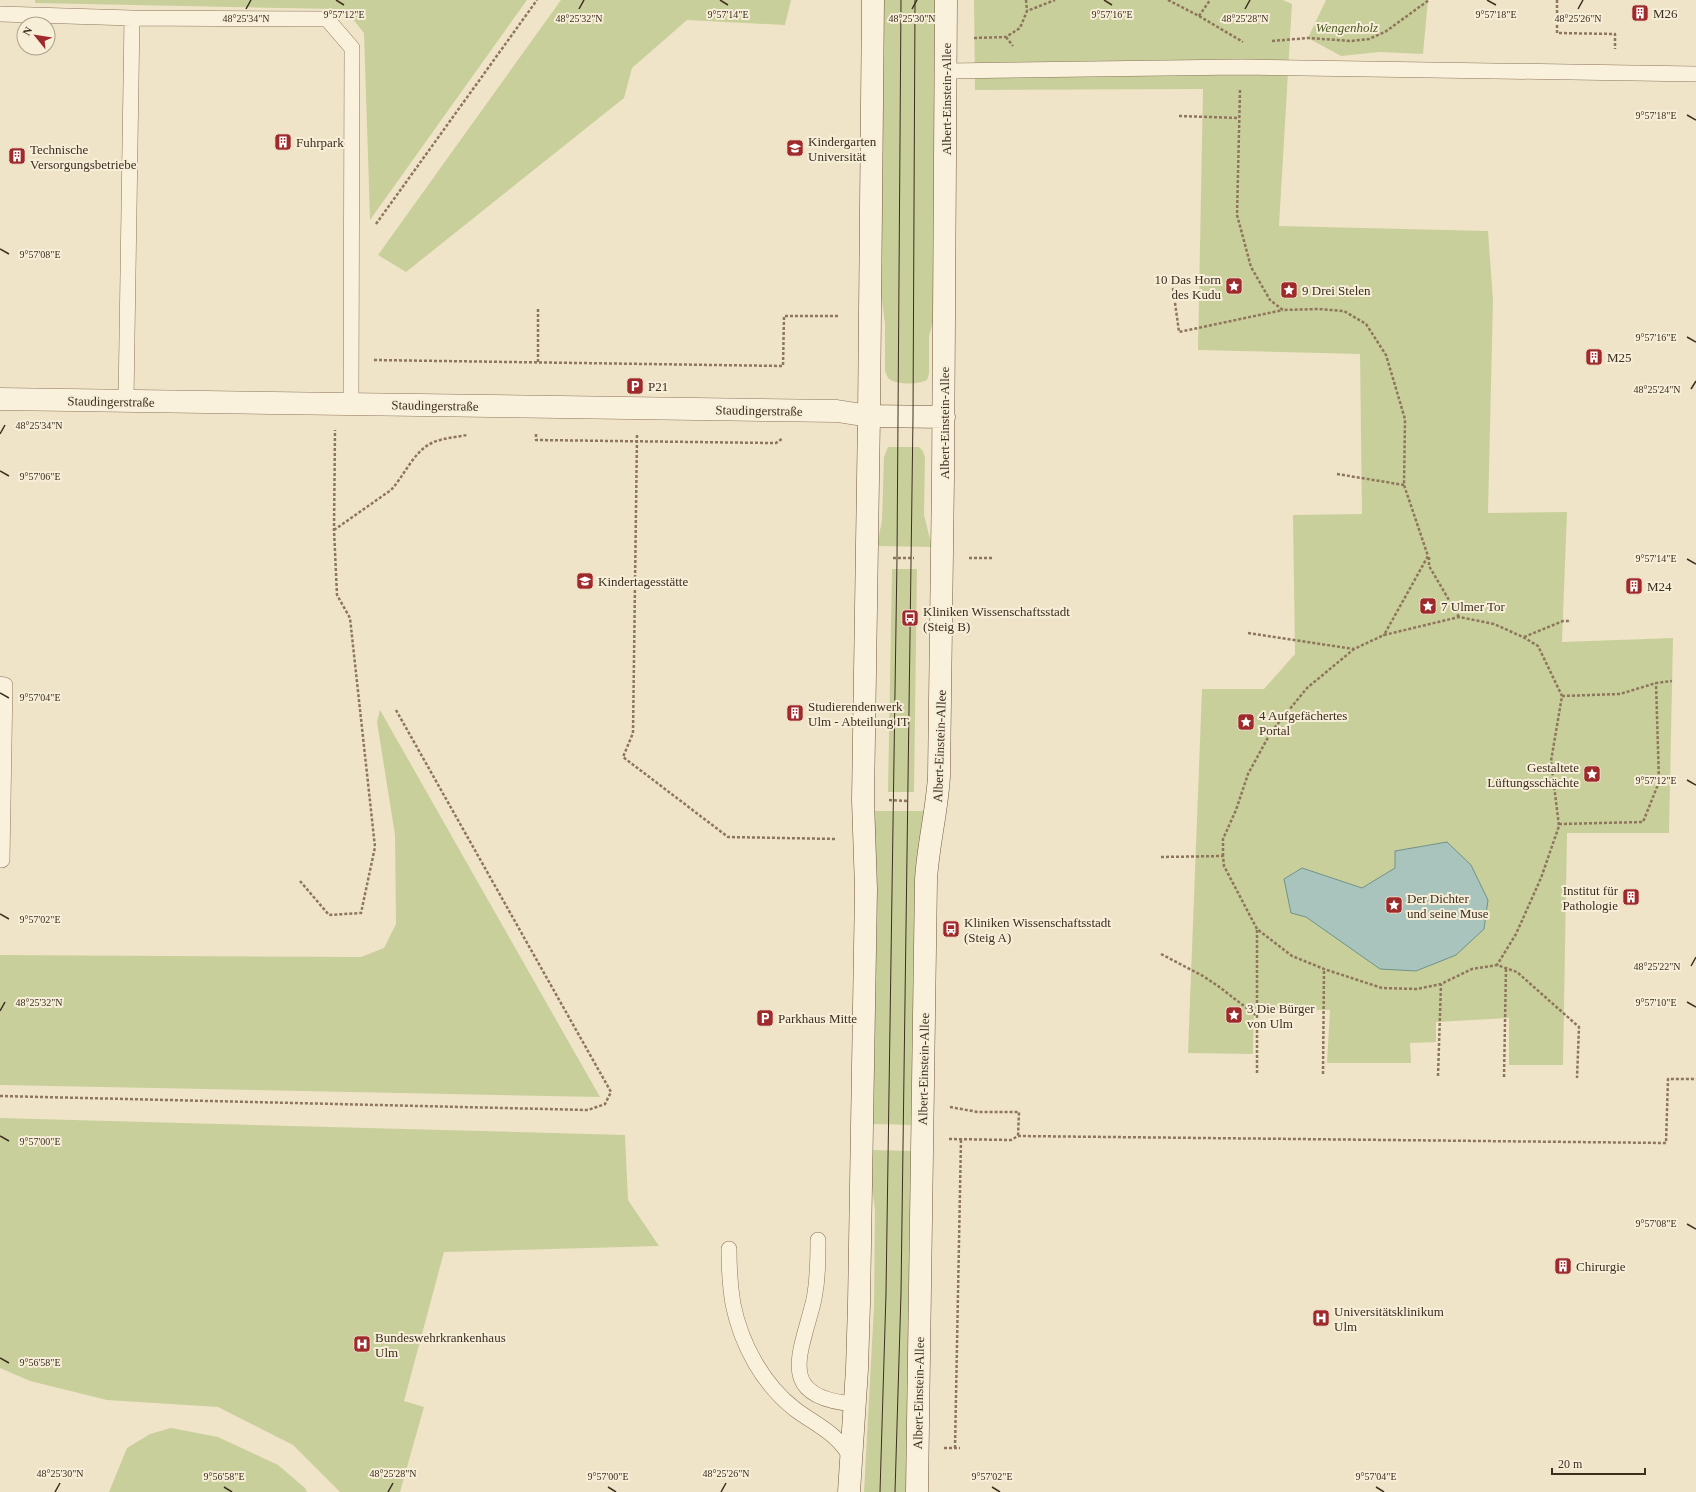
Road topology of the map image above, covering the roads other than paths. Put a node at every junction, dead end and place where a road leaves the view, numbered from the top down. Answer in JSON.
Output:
{"nodes":[{"id":1,"x":874,"y":0,"type":"edge"},
{"id":2,"x":946,"y":0,"type":"edge"},
{"id":3,"x":0,"y":14,"type":"edge"},
{"id":4,"x":132,"y":18,"type":"junction"},
{"id":5,"x":946,"y":71,"type":"junction"},
{"id":6,"x":1696,"y":74,"type":"edge"},
{"id":7,"x":0,"y":399,"type":"edge"},
{"id":8,"x":126,"y":401,"type":"junction"},
{"id":9,"x":343,"y":404,"type":"junction"},
{"id":10,"x":869,"y":416,"type":"junction"},
{"id":11,"x":944,"y":417,"type":"junction"},
{"id":12,"x":0,"y":684,"type":"edge"},
{"id":13,"x":0,"y":860,"type":"edge"},
{"id":14,"x":818,"y":1240,"type":"dead end"},
{"id":15,"x":729,"y":1249,"type":"dead end"},
{"id":16,"x":855,"y":1404,"type":"junction"},
{"id":17,"x":852,"y":1460,"type":"junction"},
{"id":18,"x":849,"y":1492,"type":"edge"},
{"id":19,"x":917,"y":1492,"type":"edge"}],
"edges":[{"from":1,"to":10,"type":"street"},
{"from":2,"to":5,"type":"street","name":"Albert-Einstein-Allee"},
{"from":3,"to":4,"type":"lane"},
{"from":4,"to":8,"type":"lane"},
{"from":4,"to":9,"type":"lane"},
{"from":5,"to":6,"type":"lane"},
{"from":5,"to":11,"type":"street","name":"Albert-Einstein-Allee"},
{"from":7,"to":8,"type":"street","name":"Staudingerstraße"},
{"from":8,"to":9,"type":"street","name":"Staudingerstraße"},
{"from":9,"to":10,"type":"street","name":"Staudingerstraße"},
{"from":10,"to":11,"type":"street","name":"Staudingerstraße"},
{"from":10,"to":16,"type":"street"},
{"from":11,"to":19,"type":"street","name":"Albert-Einstein-Allee"},
{"from":12,"to":13,"type":"lane"},
{"from":14,"to":16,"type":"lane"},
{"from":15,"to":17,"type":"lane"},
{"from":16,"to":17,"type":"street"},
{"from":17,"to":18,"type":"street"}]}
